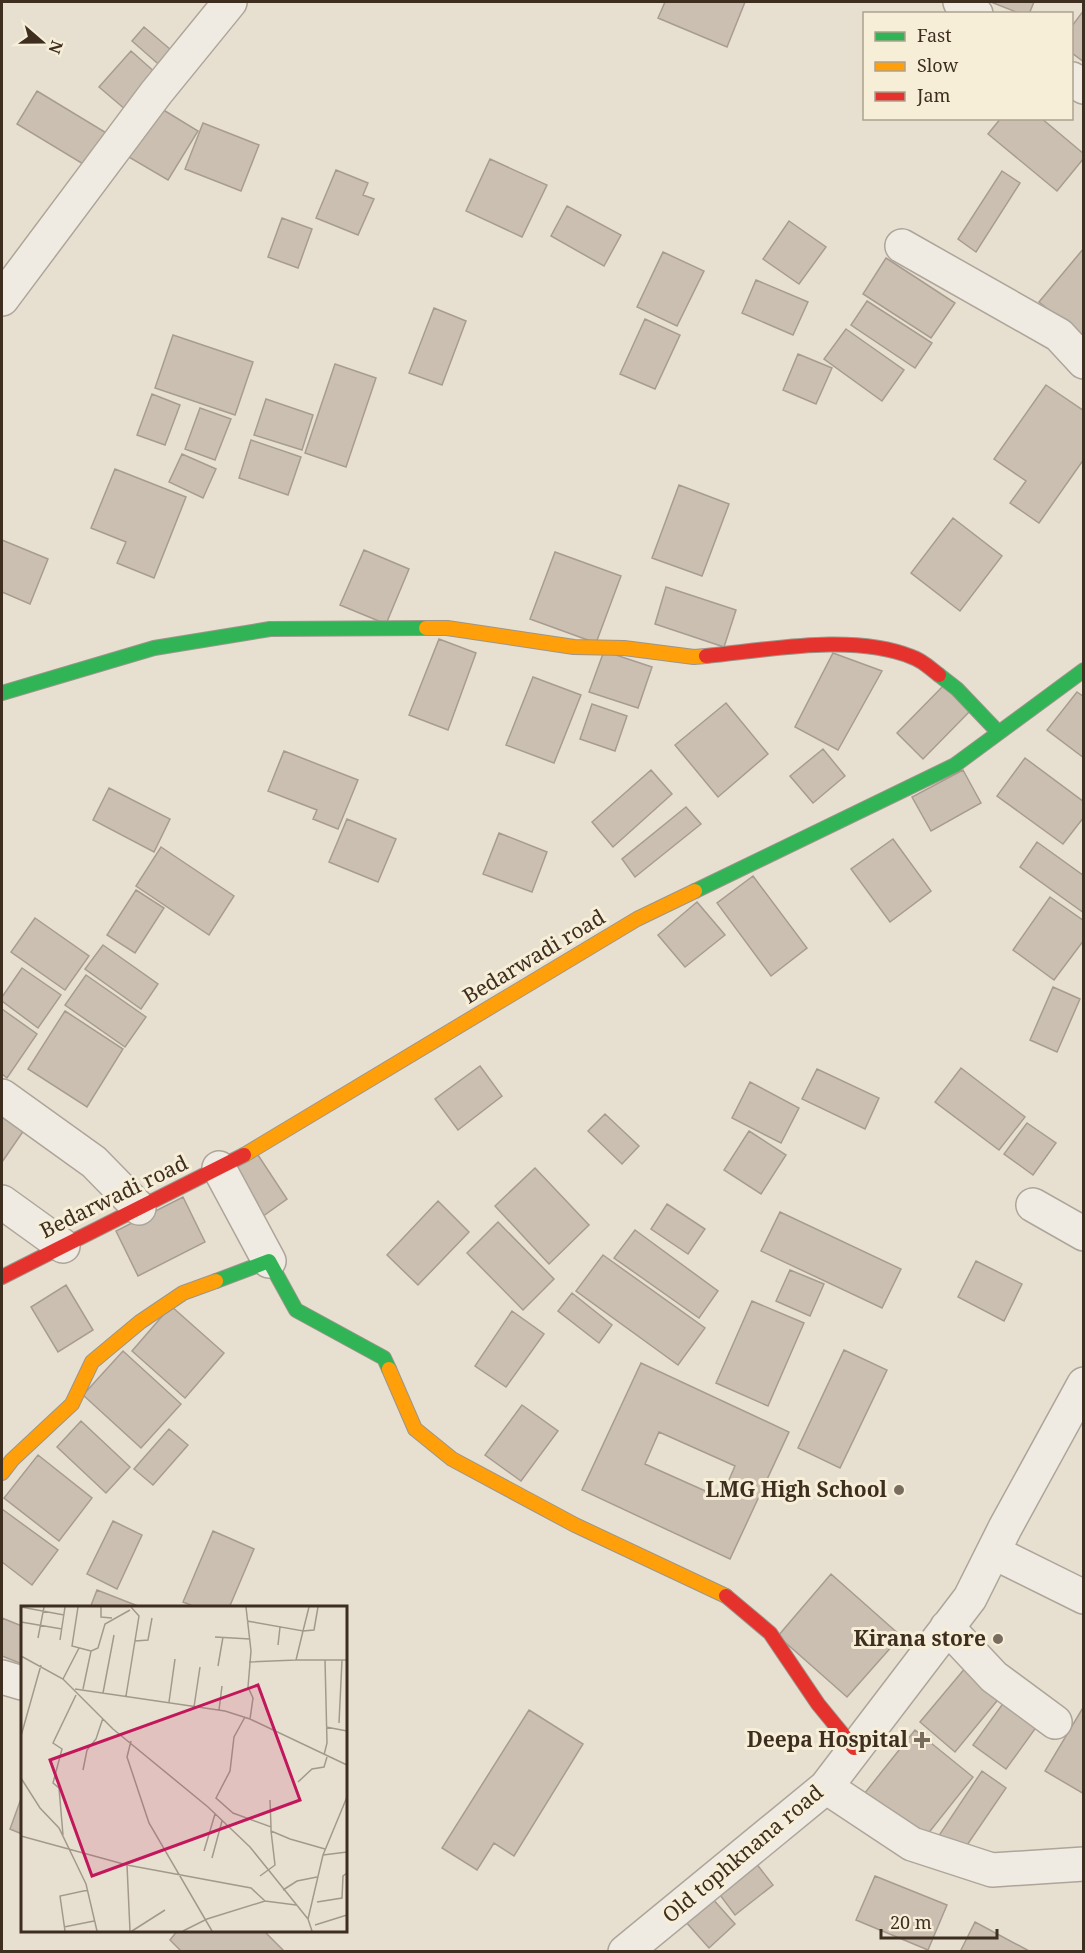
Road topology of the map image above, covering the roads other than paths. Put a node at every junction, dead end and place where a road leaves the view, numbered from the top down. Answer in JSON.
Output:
{"nodes":[{"id":1,"x":230,"y":2,"type":"edge"},
{"id":2,"x":960,"y":2,"type":"edge"},
{"id":3,"x":973,"y":12,"type":"edge"},
{"id":4,"x":902,"y":246,"type":"dead end"},
{"id":5,"x":2,"y":299,"type":"edge"},
{"id":6,"x":1083,"y":362,"type":"edge"},
{"id":7,"x":1083,"y":670,"type":"edge"},
{"id":8,"x":2,"y":693,"type":"edge"},
{"id":9,"x":998,"y":732,"type":"junction"},
{"id":10,"x":2,"y":1096,"type":"edge"},
{"id":11,"x":219,"y":1168,"type":"junction"},
{"id":12,"x":2,"y":1202,"type":"edge"},
{"id":13,"x":1033,"y":1205,"type":"dead end"},
{"id":14,"x":139,"y":1208,"type":"junction"},
{"id":15,"x":1083,"y":1234,"type":"edge"},
{"id":16,"x":63,"y":1246,"type":"junction"},
{"id":17,"x":269,"y":1261,"type":"junction"},
{"id":18,"x":2,"y":1277,"type":"edge"},
{"id":19,"x":1083,"y":1384,"type":"edge"},
{"id":20,"x":2,"y":1473,"type":"edge"},
{"id":21,"x":993,"y":1552,"type":"junction"},
{"id":22,"x":1083,"y":1597,"type":"edge"},
{"id":23,"x":947,"y":1627,"type":"junction"},
{"id":24,"x":2,"y":1677,"type":"edge"},
{"id":25,"x":21,"y":1683,"type":"edge"},
{"id":26,"x":1055,"y":1722,"type":"dead end"},
{"id":27,"x":854,"y":1748,"type":"junction"},
{"id":28,"x":826,"y":1787,"type":"junction"},
{"id":29,"x":1083,"y":1864,"type":"edge"},
{"id":30,"x":625,"y":1952,"type":"edge"}],
"edges":[{"from":1,"to":5,"type":"street"},
{"from":2,"to":3,"type":"street"},
{"from":4,"to":6,"type":"street"},
{"from":7,"to":9,"type":"street","name":"Bedarwadi road"},
{"from":8,"to":9,"type":"street"},
{"from":9,"to":11,"type":"street","name":"Bedarwadi road"},
{"from":10,"to":14,"type":"street"},
{"from":11,"to":14,"type":"street","name":"Bedarwadi road"},
{"from":11,"to":17,"type":"street"},
{"from":12,"to":16,"type":"street"},
{"from":13,"to":15,"type":"street"},
{"from":14,"to":16,"type":"street","name":"Bedarwadi road"},
{"from":16,"to":18,"type":"street","name":"Bedarwadi road"},
{"from":17,"to":20,"type":"street"},
{"from":17,"to":27,"type":"street"},
{"from":19,"to":21,"type":"street","name":"Old tophknana road"},
{"from":21,"to":22,"type":"street"},
{"from":21,"to":23,"type":"street","name":"Old tophknana road"},
{"from":23,"to":26,"type":"street"},
{"from":23,"to":27,"type":"street","name":"Old tophknana road"},
{"from":24,"to":25,"type":"street"},
{"from":27,"to":28,"type":"street","name":"Old tophknana road"},
{"from":28,"to":29,"type":"street"},
{"from":28,"to":30,"type":"street","name":"Old tophknana road"}]}
